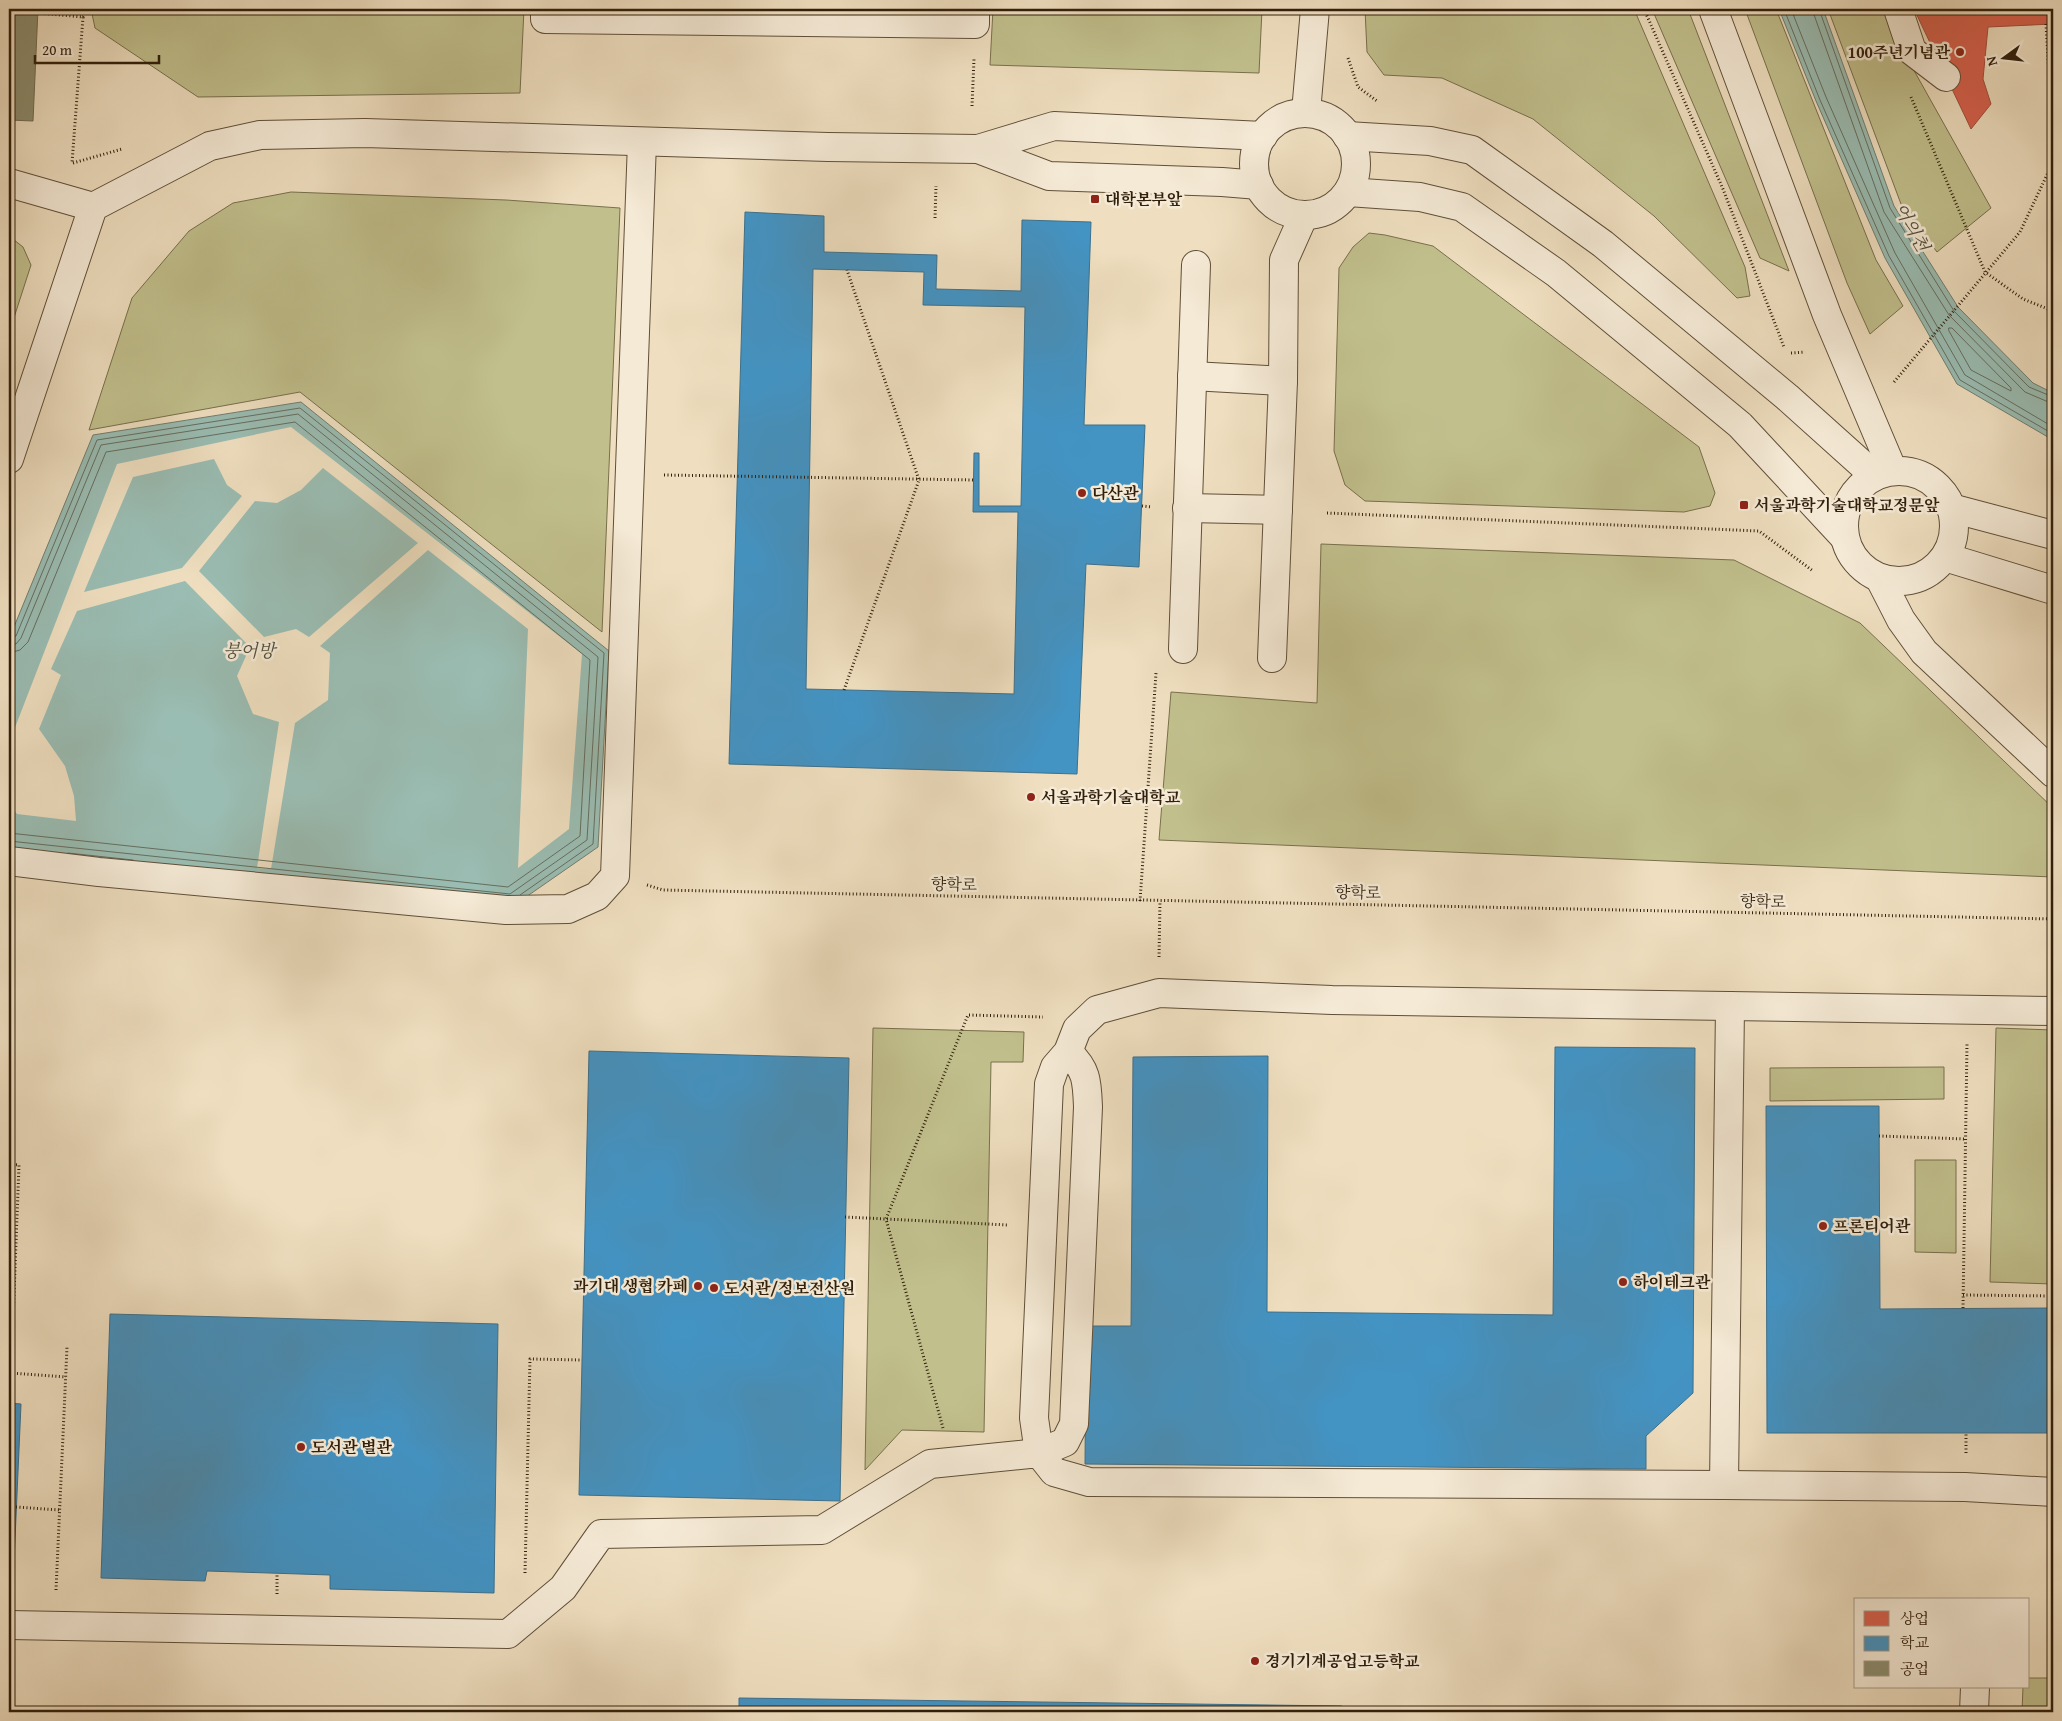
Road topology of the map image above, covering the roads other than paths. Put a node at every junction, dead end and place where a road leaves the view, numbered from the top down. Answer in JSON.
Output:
{"nodes":[{"id":1,"x":545,"y":9,"type":"edge"},
{"id":2,"x":1315,"y":9,"type":"edge"},
{"id":3,"x":1713,"y":9,"type":"edge"},
{"id":4,"x":1898,"y":9,"type":"edge"},
{"id":5,"x":975,"y":16,"type":"edge"},
{"id":6,"x":1946,"y":77,"type":"dead end"},
{"id":7,"x":1306,"y":112,"type":"junction"},
{"id":8,"x":1263,"y":136,"type":"junction"},
{"id":9,"x":1348,"y":136,"type":"junction"},
{"id":10,"x":642,"y":142,"type":"junction"},
{"id":11,"x":978,"y":149,"type":"junction"},
{"id":12,"x":9,"y":184,"type":"edge"},
{"id":13,"x":1259,"y":185,"type":"junction"},
{"id":14,"x":1348,"y":192,"type":"junction"},
{"id":15,"x":92,"y":207,"type":"junction"},
{"id":16,"x":1304,"y":215,"type":"junction"},
{"id":17,"x":1196,"y":265,"type":"dead end"},
{"id":18,"x":1192,"y":376,"type":"junction"},
{"id":19,"x":1283,"y":381,"type":"junction"},
{"id":20,"x":9,"y":459,"type":"edge"},
{"id":21,"x":1884,"y":473,"type":"junction"},
{"id":22,"x":1187,"y":508,"type":"junction"},
{"id":23,"x":1951,"y":508,"type":"junction"},
{"id":24,"x":1278,"y":510,"type":"junction"},
{"id":25,"x":2053,"y":535,"type":"edge"},
{"id":26,"x":1845,"y":538,"type":"junction"},
{"id":27,"x":1945,"y":557,"type":"junction"},
{"id":28,"x":1880,"y":579,"type":"junction"},
{"id":29,"x":2053,"y":590,"type":"edge"},
{"id":30,"x":1183,"y":649,"type":"dead end"},
{"id":31,"x":1272,"y":658,"type":"dead end"},
{"id":32,"x":2053,"y":773,"type":"edge"},
{"id":33,"x":9,"y":861,"type":"edge"},
{"id":34,"x":1730,"y":1006,"type":"junction"},
{"id":35,"x":2053,"y":1011,"type":"edge"},
{"id":36,"x":1068,"y":1052,"type":"junction"},
{"id":37,"x":1039,"y":1453,"type":"junction"},
{"id":38,"x":1724,"y":1484,"type":"junction"},
{"id":39,"x":2053,"y":1492,"type":"edge"},
{"id":40,"x":9,"y":1625,"type":"edge"},
{"id":41,"x":1975,"y":1688,"type":"edge"},
{"id":42,"x":1974,"y":1712,"type":"edge"}],
"edges":[{"from":1,"to":5,"type":"lane"},
{"from":2,"to":7,"type":"lane"},
{"from":3,"to":21,"type":"lane"},
{"from":4,"to":6,"type":"lane"},
{"from":7,"to":8,"type":"lane"},
{"from":7,"to":9,"type":"lane"},
{"from":8,"to":11,"type":"lane"},
{"from":8,"to":13,"type":"lane"},
{"from":9,"to":14,"type":"lane"},
{"from":9,"to":21,"type":"lane"},
{"from":10,"to":11,"type":"lane"},
{"from":10,"to":15,"type":"lane"},
{"from":10,"to":33,"type":"lane"},
{"from":11,"to":13,"type":"lane"},
{"from":12,"to":15,"type":"lane"},
{"from":13,"to":16,"type":"lane"},
{"from":14,"to":16,"type":"lane"},
{"from":14,"to":26,"type":"lane"},
{"from":15,"to":20,"type":"lane"},
{"from":16,"to":19,"type":"lane"},
{"from":17,"to":18,"type":"lane"},
{"from":18,"to":19,"type":"lane"},
{"from":18,"to":22,"type":"lane"},
{"from":19,"to":24,"type":"lane"},
{"from":21,"to":23,"type":"lane"},
{"from":21,"to":26,"type":"lane"},
{"from":22,"to":24,"type":"lane"},
{"from":22,"to":30,"type":"lane"},
{"from":23,"to":25,"type":"lane"},
{"from":23,"to":27,"type":"lane"},
{"from":24,"to":31,"type":"lane"},
{"from":26,"to":28,"type":"lane"},
{"from":27,"to":28,"type":"lane"},
{"from":27,"to":29,"type":"lane"},
{"from":28,"to":32,"type":"lane"},
{"from":34,"to":35,"type":"lane"},
{"from":34,"to":36,"type":"lane"},
{"from":34,"to":38,"type":"lane"},
{"from":36,"to":37,"type":"lane"},
{"from":36,"to":37,"type":"lane"},
{"from":37,"to":38,"type":"lane"},
{"from":37,"to":40,"type":"lane"},
{"from":38,"to":39,"type":"lane"},
{"from":41,"to":42,"type":"lane"}]}
